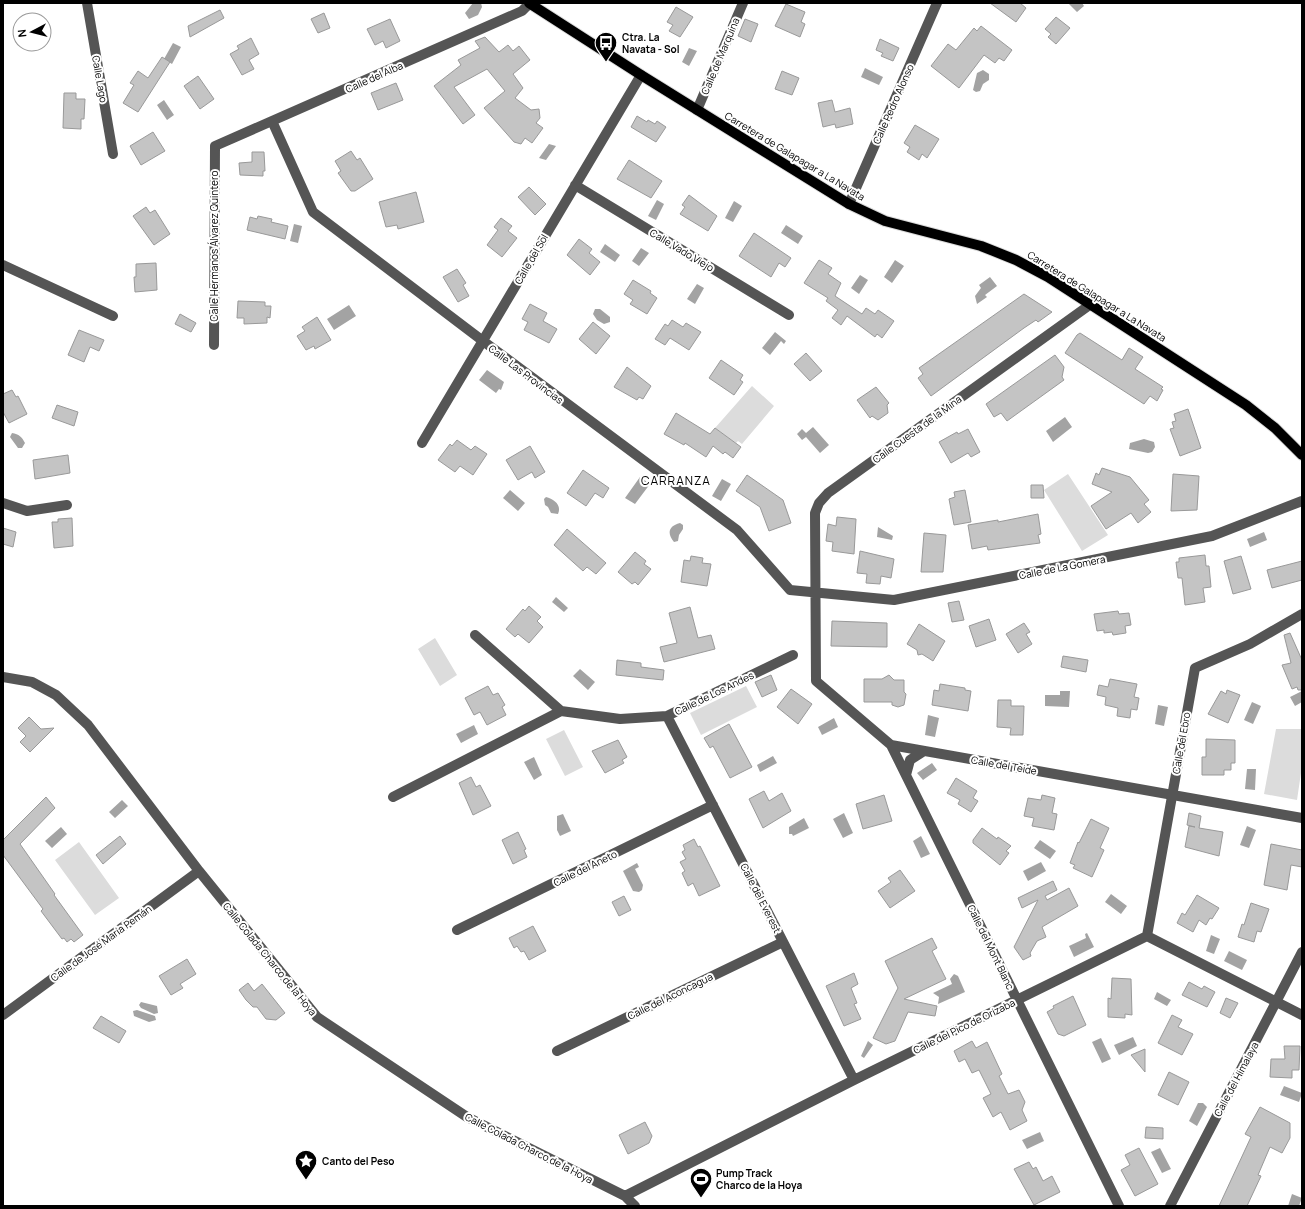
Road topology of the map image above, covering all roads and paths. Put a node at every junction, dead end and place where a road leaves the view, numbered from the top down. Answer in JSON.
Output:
{"nodes":[{"id":1,"x":87,"y":3,"type":"edge"},
{"id":2,"x":529,"y":3,"type":"edge"},
{"id":3,"x":743,"y":3,"type":"edge"},
{"id":4,"x":936,"y":3,"type":"edge"},
{"id":5,"x":641,"y":75,"type":"junction"},
{"id":6,"x":697,"y":110,"type":"junction"},
{"id":7,"x":272,"y":121,"type":"junction"},
{"id":8,"x":215,"y":146,"type":"joint"},
{"id":9,"x":113,"y":154,"type":"dead end"},
{"id":10,"x":575,"y":185,"type":"junction"},
{"id":11,"x":849,"y":204,"type":"junction"},
{"id":12,"x":3,"y":265,"type":"edge"},
{"id":13,"x":1091,"y":304,"type":"junction"},
{"id":14,"x":790,"y":315,"type":"dead end"},
{"id":15,"x":113,"y":316,"type":"dead end"},
{"id":16,"x":483,"y":342,"type":"junction"},
{"id":17,"x":214,"y":345,"type":"dead end"},
{"id":18,"x":422,"y":443,"type":"dead end"},
{"id":19,"x":1302,"y":455,"type":"edge"},
{"id":20,"x":1302,"y":502,"type":"edge"},
{"id":21,"x":3,"y":503,"type":"edge"},
{"id":22,"x":67,"y":505,"type":"dead end"},
{"id":23,"x":816,"y":592,"type":"junction"},
{"id":24,"x":1302,"y":614,"type":"edge"},
{"id":25,"x":475,"y":635,"type":"dead end"},
{"id":26,"x":792,"y":655,"type":"dead end"},
{"id":27,"x":3,"y":676,"type":"edge"},
{"id":28,"x":561,"y":711,"type":"junction"},
{"id":29,"x":667,"y":716,"type":"junction"},
{"id":30,"x":891,"y":745,"type":"junction"},
{"id":31,"x":924,"y":750,"type":"junction"},
{"id":32,"x":906,"y":775,"type":"junction"},
{"id":33,"x":1172,"y":794,"type":"junction"},
{"id":34,"x":393,"y":797,"type":"dead end"},
{"id":35,"x":713,"y":805,"type":"junction"},
{"id":36,"x":1302,"y":818,"type":"edge"},
{"id":37,"x":199,"y":871,"type":"junction"},
{"id":38,"x":457,"y":930,"type":"dead end"},
{"id":39,"x":1147,"y":936,"type":"junction"},
{"id":40,"x":783,"y":942,"type":"junction"},
{"id":41,"x":1302,"y":952,"type":"edge"},
{"id":42,"x":1017,"y":1000,"type":"junction"},
{"id":43,"x":1276,"y":1002,"type":"junction"},
{"id":44,"x":3,"y":1015,"type":"edge"},
{"id":45,"x":1302,"y":1015,"type":"edge"},
{"id":46,"x":557,"y":1051,"type":"dead end"},
{"id":47,"x":854,"y":1080,"type":"junction"},
{"id":48,"x":625,"y":1196,"type":"junction"},
{"id":49,"x":635,"y":1206,"type":"edge"},
{"id":50,"x":1119,"y":1206,"type":"edge"},
{"id":51,"x":1170,"y":1206,"type":"edge"}],
"edges":[{"from":1,"to":9,"type":"street","name":"Calle Lago"},
{"from":2,"to":5,"type":"main road","name":"Carretera de Galapagar a La Navata"},
{"from":2,"to":7,"type":"street","name":"Calle del Alba"},
{"from":3,"to":6,"type":"street","name":"Calle de Marquina"},
{"from":4,"to":11,"type":"street","name":"Calle Pedro Alonso"},
{"from":5,"to":6,"type":"main road","name":"Carretera de Galapagar a La Navata"},
{"from":5,"to":10,"type":"street","name":"Calle del Sol"},
{"from":6,"to":11,"type":"main road","name":"Carretera de Galapagar a La Navata"},
{"from":7,"to":8,"type":"street","name":"Calle del Alba"},
{"from":7,"to":16,"type":"street","name":"Calle Las Provincias"},
{"from":8,"to":17,"type":"street","name":"Calle Hermanos Álvarez Quintero"},
{"from":10,"to":14,"type":"street","name":"Calle Vado Viejo"},
{"from":10,"to":16,"type":"street","name":"Calle del Sol"},
{"from":11,"to":13,"type":"main road","name":"Carretera de Galapagar a La Navata"},
{"from":12,"to":15,"type":"street"},
{"from":13,"to":19,"type":"main road","name":"Carretera de Galapagar a La Navata"},
{"from":13,"to":23,"type":"street","name":"Calle Cuesta de la Mina"},
{"from":16,"to":18,"type":"street","name":"Calle del Sol"},
{"from":16,"to":23,"type":"street","name":"Calle Las Provincias"},
{"from":20,"to":23,"type":"street","name":"Calle de La Gomera"},
{"from":21,"to":22,"type":"street"},
{"from":23,"to":30,"type":"street"},
{"from":24,"to":33,"type":"street","name":"Calle del Ebro"},
{"from":25,"to":28,"type":"street"},
{"from":26,"to":29,"type":"street","name":"Calle de Los Andes"},
{"from":27,"to":37,"type":"street","name":"Calle Colada Charco de la Hoya"},
{"from":28,"to":29,"type":"street","name":"Calle de Los Andes"},
{"from":28,"to":34,"type":"street"},
{"from":29,"to":35,"type":"street","name":"Calle del Everest"},
{"from":30,"to":31,"type":"street","name":"Calle del Teide"},
{"from":30,"to":32,"type":"street","name":"Calle del Mont Blanc"},
{"from":31,"to":32,"type":"street"},
{"from":31,"to":33,"type":"street","name":"Calle del Teide"},
{"from":32,"to":42,"type":"street","name":"Calle del Mont Blanc"},
{"from":33,"to":36,"type":"street","name":"Calle del Teide"},
{"from":33,"to":39,"type":"street","name":"Calle del Ebro"},
{"from":35,"to":38,"type":"street","name":"Calle del Aneto"},
{"from":35,"to":40,"type":"street","name":"Calle del Everest"},
{"from":37,"to":44,"type":"street","name":"Calle de José María Pemán"},
{"from":37,"to":48,"type":"street","name":"Calle Colada Charco de la Hoya"},
{"from":39,"to":42,"type":"street","name":"Calle del Pico de Orizaba"},
{"from":39,"to":43,"type":"street"},
{"from":40,"to":46,"type":"street","name":"Calle del Aconcagua"},
{"from":40,"to":47,"type":"street","name":"Calle del Everest"},
{"from":41,"to":43,"type":"street","name":"Calle del Himalaya"},
{"from":42,"to":47,"type":"street","name":"Calle del Pico de Orizaba"},
{"from":42,"to":50,"type":"street","name":"Calle del Mont Blanc"},
{"from":43,"to":45,"type":"street"},
{"from":43,"to":51,"type":"street","name":"Calle del Himalaya"},
{"from":47,"to":48,"type":"street","name":"Calle del Pico de Orizaba"},
{"from":48,"to":49,"type":"street","name":"Calle Colada Charco de la Hoya"}]}
